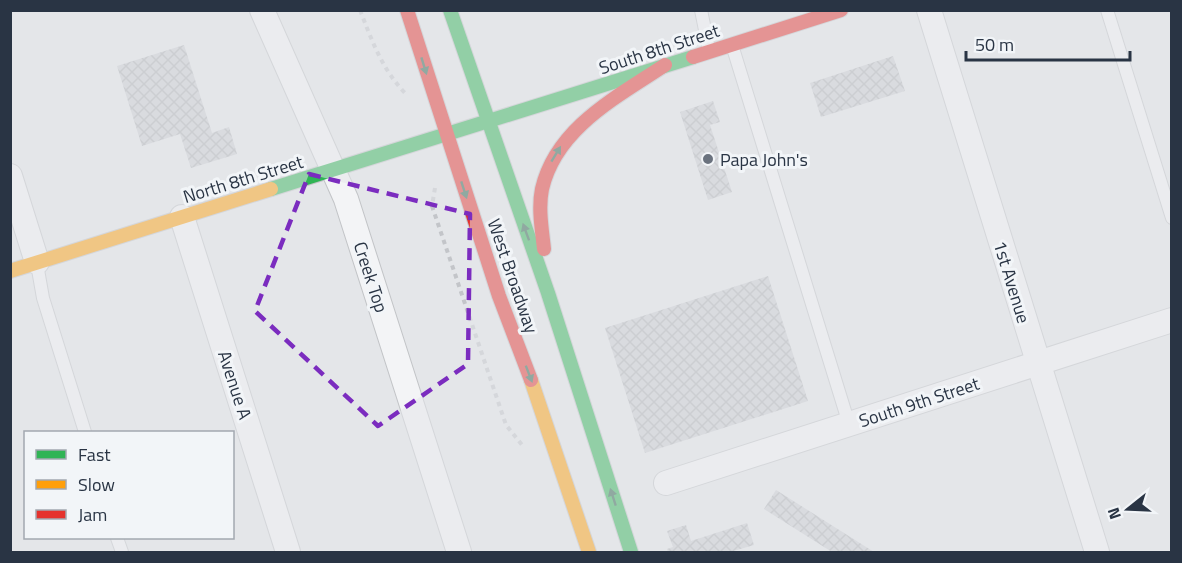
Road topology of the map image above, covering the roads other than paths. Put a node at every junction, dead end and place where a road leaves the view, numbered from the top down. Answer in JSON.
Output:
{"nodes":[{"id":1,"x":262,"y":10,"type":"edge"},
{"id":2,"x":407,"y":10,"type":"edge"},
{"id":3,"x":450,"y":10,"type":"edge"},
{"id":4,"x":458,"y":10,"type":"edge"},
{"id":5,"x":701,"y":10,"type":"edge"},
{"id":6,"x":841,"y":10,"type":"edge"},
{"id":7,"x":929,"y":10,"type":"edge"},
{"id":8,"x":1107,"y":10,"type":"edge"},
{"id":9,"x":459,"y":40,"type":"junction"},
{"id":10,"x":732,"y":44,"type":"junction"},
{"id":11,"x":709,"y":52,"type":"junction"},
{"id":12,"x":665,"y":65,"type":"junction"},
{"id":13,"x":487,"y":123,"type":"junction"},
{"id":14,"x":446,"y":135,"type":"junction"},
{"id":15,"x":334,"y":170,"type":"junction"},
{"id":16,"x":10,"y":176,"type":"edge"},
{"id":17,"x":182,"y":217,"type":"junction"},
{"id":18,"x":1172,"y":218,"type":"edge"},
{"id":19,"x":37,"y":262,"type":"junction"},
{"id":20,"x":10,"y":271,"type":"edge"},
{"id":21,"x":548,"y":293,"type":"junction"},
{"id":22,"x":1172,"y":320,"type":"edge"},
{"id":23,"x":1038,"y":363,"type":"junction"},
{"id":24,"x":849,"y":424,"type":"junction"},
{"id":25,"x":85,"y":431,"type":"edge"},
{"id":26,"x":666,"y":483,"type":"dead end"},
{"id":27,"x":451,"y":550,"type":"edge"},
{"id":28,"x":288,"y":552,"type":"edge"},
{"id":29,"x":589,"y":552,"type":"edge"},
{"id":30,"x":631,"y":552,"type":"edge"},
{"id":31,"x":1097,"y":552,"type":"edge"}],
"edges":[{"from":1,"to":15,"type":"street","name":"Creek Top"},
{"from":2,"to":14,"type":"main road","name":"West Broadway","one_way":true},
{"from":3,"to":9,"type":"main road"},
{"from":4,"to":9,"type":"main road","name":"West Broadway"},
{"from":5,"to":11,"type":"lane"},
{"from":6,"to":10,"type":"main road","name":"South 8th Street"},
{"from":7,"to":23,"type":"street","name":"1st Avenue"},
{"from":8,"to":18,"type":"lane"},
{"from":9,"to":13,"type":"main road","name":"West Broadway"},
{"from":10,"to":11,"type":"main road","name":"South 8th Street"},
{"from":10,"to":24,"type":"lane"},
{"from":11,"to":12,"type":"main road","name":"South 8th Street"},
{"from":12,"to":13,"type":"main road","name":"South 8th Street"},
{"from":21,"to":12,"type":"main road","one_way":true},
{"from":13,"to":14,"type":"main road","name":"North 8th Street"},
{"from":21,"to":13,"type":"main road","name":"West Broadway","one_way":true},
{"from":14,"to":15,"type":"main road","name":"North 8th Street"},
{"from":14,"to":29,"type":"main road","name":"West Broadway","one_way":true},
{"from":15,"to":17,"type":"main road","name":"North 8th Street"},
{"from":15,"to":27,"type":"street","name":"Creek Top"},
{"from":16,"to":19,"type":"street"},
{"from":17,"to":19,"type":"main road","name":"North 8th Street"},
{"from":17,"to":28,"type":"street","name":"Avenue A"},
{"from":19,"to":20,"type":"main road","name":"North 8th Street"},
{"from":19,"to":25,"type":"lane"},
{"from":30,"to":21,"type":"main road","name":"West Broadway","one_way":true},
{"from":22,"to":23,"type":"street","name":"South 9th Street"},
{"from":23,"to":24,"type":"street","name":"South 9th Street"},
{"from":23,"to":31,"type":"street","name":"1st Avenue"},
{"from":24,"to":26,"type":"street","name":"South 9th Street"}]}
